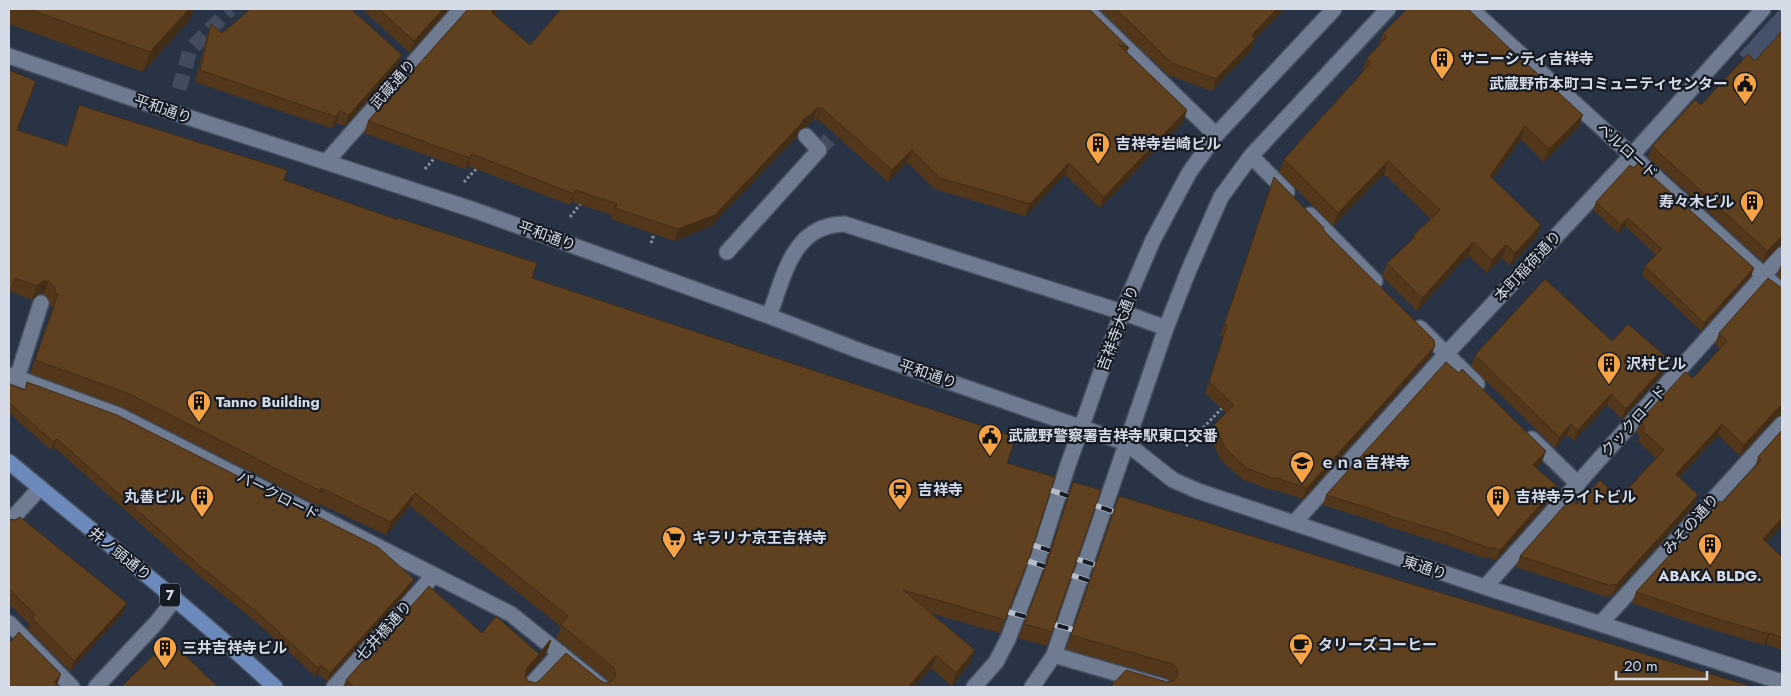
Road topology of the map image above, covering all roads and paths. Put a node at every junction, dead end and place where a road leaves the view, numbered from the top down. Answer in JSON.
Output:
{"nodes":[{"id":1,"x":461,"y":9,"type":"edge"},
{"id":2,"x":1086,"y":9,"type":"edge"},
{"id":3,"x":1334,"y":9,"type":"edge"},
{"id":4,"x":1388,"y":9,"type":"edge"},
{"id":5,"x":1471,"y":9,"type":"edge"},
{"id":6,"x":1763,"y":9,"type":"edge"},
{"id":7,"x":9,"y":56,"type":"edge"},
{"id":8,"x":1216,"y":135,"type":"junction"},
{"id":9,"x":806,"y":136,"type":"edge"},
{"id":10,"x":438,"y":154,"type":"edge"},
{"id":11,"x":1632,"y":155,"type":"junction"},
{"id":12,"x":1250,"y":156,"type":"junction"},
{"id":13,"x":483,"y":160,"type":"edge"},
{"id":14,"x":327,"y":161,"type":"junction"},
{"id":15,"x":425,"y":169,"type":"dead end"},
{"id":16,"x":464,"y":182,"type":"dead end"},
{"id":17,"x":587,"y":196,"type":"edge"},
{"id":18,"x":570,"y":217,"type":"dead end"},
{"id":19,"x":657,"y":225,"type":"edge"},
{"id":20,"x":651,"y":243,"type":"dead end"},
{"id":21,"x":728,"y":252,"type":"dead end"},
{"id":22,"x":1782,"y":255,"type":"edge"},
{"id":23,"x":1764,"y":275,"type":"junction"},
{"id":24,"x":1385,"y":292,"type":"edge"},
{"id":25,"x":1782,"y":292,"type":"edge"},
{"id":26,"x":41,"y":303,"type":"edge"},
{"id":27,"x":1122,"y":312,"type":"junction"},
{"id":28,"x":770,"y":316,"type":"junction"},
{"id":29,"x":1412,"y":319,"type":"edge"},
{"id":30,"x":1166,"y":328,"type":"junction"},
{"id":31,"x":1446,"y":354,"type":"junction"},
{"id":32,"x":13,"y":376,"type":"edge"},
{"id":33,"x":1488,"y":395,"type":"edge"},
{"id":34,"x":1226,"y":404,"type":"edge"},
{"id":35,"x":1782,"y":424,"type":"edge"},
{"id":36,"x":1081,"y":427,"type":"junction"},
{"id":37,"x":1522,"y":429,"type":"edge"},
{"id":38,"x":1126,"y":443,"type":"junction"},
{"id":39,"x":1186,"y":446,"type":"dead end"},
{"id":40,"x":9,"y":462,"type":"edge"},
{"id":41,"x":1578,"y":484,"type":"junction"},
{"id":42,"x":40,"y":488,"type":"junction"},
{"id":43,"x":9,"y":522,"type":"edge"},
{"id":44,"x":1294,"y":523,"type":"junction"},
{"id":45,"x":434,"y":575,"type":"junction"},
{"id":46,"x":1485,"y":588,"type":"junction"},
{"id":47,"x":175,"y":599,"type":"junction"},
{"id":48,"x":9,"y":623,"type":"edge"},
{"id":49,"x":1600,"y":624,"type":"junction"},
{"id":50,"x":560,"y":653,"type":"junction"},
{"id":51,"x":1054,"y":655,"type":"junction"},
{"id":52,"x":1782,"y":682,"type":"edge"},
{"id":53,"x":72,"y":687,"type":"edge"},
{"id":54,"x":96,"y":687,"type":"edge"},
{"id":55,"x":275,"y":687,"type":"edge"},
{"id":56,"x":334,"y":687,"type":"edge"},
{"id":57,"x":529,"y":687,"type":"edge"},
{"id":58,"x":602,"y":687,"type":"edge"},
{"id":59,"x":974,"y":687,"type":"edge"},
{"id":60,"x":1032,"y":687,"type":"edge"},
{"id":61,"x":1164,"y":687,"type":"edge"}],
"edges":[{"from":1,"to":14,"type":"street","name":"武蔵通り"},
{"from":2,"to":8,"type":"street"},
{"from":3,"to":8,"type":"street","name":"吉祥寺大通り"},
{"from":4,"to":12,"type":"street"},
{"from":5,"to":11,"type":"street","name":"ベルロード"},
{"from":6,"to":11,"type":"street","name":"本町稲荷通り"},
{"from":7,"to":14,"type":"street","name":"平和通り"},
{"from":8,"to":27,"type":"street","name":"吉祥寺大通り"},
{"from":9,"to":21,"type":"street"},
{"from":10,"to":15,"type":"path"},
{"from":11,"to":23,"type":"street","name":"ベルロード"},
{"from":11,"to":31,"type":"street","name":"本町稲荷通り"},
{"from":12,"to":24,"type":"street"},
{"from":12,"to":30,"type":"street"},
{"from":13,"to":16,"type":"path"},
{"from":14,"to":28,"type":"street","name":"平和通り"},
{"from":17,"to":18,"type":"path"},
{"from":19,"to":20,"type":"path"},
{"from":22,"to":23,"type":"street","name":"クックロード"},
{"from":23,"to":25,"type":"street","name":"ベルロード"},
{"from":23,"to":41,"type":"street","name":"クックロード"},
{"from":26,"to":32,"type":"street"},
{"from":27,"to":28,"type":"street"},
{"from":27,"to":30,"type":"street"},
{"from":27,"to":36,"type":"street","name":"吉祥寺大通り"},
{"from":28,"to":36,"type":"street","name":"平和通り"},
{"from":29,"to":31,"type":"street"},
{"from":30,"to":38,"type":"street"},
{"from":31,"to":33,"type":"street"},
{"from":31,"to":44,"type":"street","name":"本町稲荷通り"},
{"from":32,"to":45,"type":"street","name":"パークロード"},
{"from":34,"to":39,"type":"path"},
{"from":35,"to":49,"type":"street","name":"みその通り"},
{"from":36,"to":38,"type":"street","name":"東通り"},
{"from":36,"to":59,"type":"street","name":"吉祥寺大通り"},
{"from":37,"to":41,"type":"street"},
{"from":38,"to":44,"type":"street","name":"東通り"},
{"from":38,"to":51,"type":"street"},
{"from":40,"to":42,"type":"main road","name":"井ノ頭通り","number":"7"},
{"from":41,"to":46,"type":"street","name":"クックロード"},
{"from":42,"to":43,"type":"street"},
{"from":42,"to":47,"type":"main road","name":"井ノ頭通り","number":"7"},
{"from":44,"to":46,"type":"street","name":"東通り"},
{"from":45,"to":50,"type":"street","name":"パークロード"},
{"from":45,"to":56,"type":"street","name":"七井橋通り"},
{"from":46,"to":49,"type":"street","name":"東通り"},
{"from":47,"to":54,"type":"street"},
{"from":47,"to":55,"type":"main road","name":"井ノ頭通り","number":"7"},
{"from":48,"to":53,"type":"street"},
{"from":49,"to":52,"type":"street","name":"東通り"},
{"from":50,"to":57,"type":"street"},
{"from":50,"to":58,"type":"street","name":"パークロード"},
{"from":51,"to":60,"type":"street"},
{"from":51,"to":61,"type":"street"}]}
